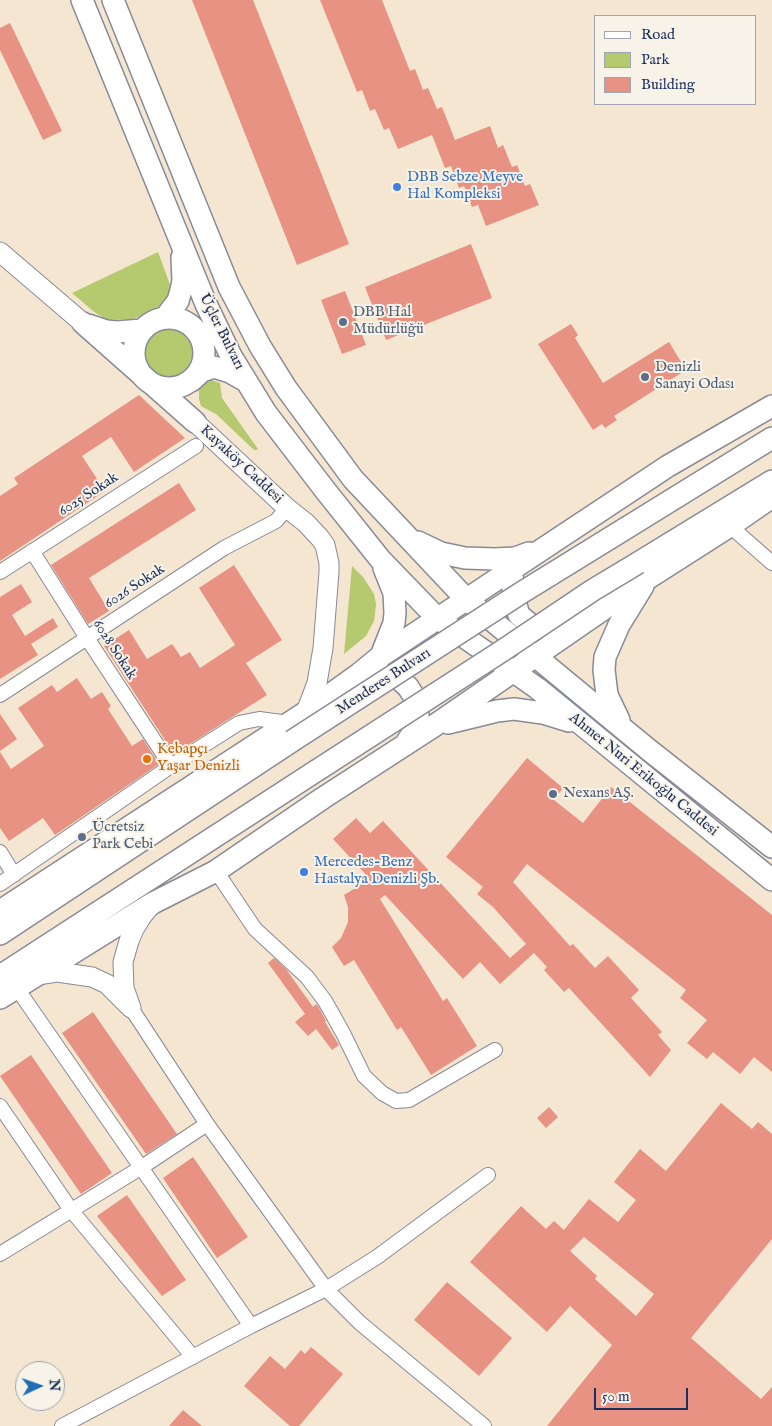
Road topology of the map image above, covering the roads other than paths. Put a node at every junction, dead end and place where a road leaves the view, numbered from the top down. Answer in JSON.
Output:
{"nodes":[{"id":1,"x":82,"y":0,"type":"edge"},
{"id":2,"x":113,"y":0,"type":"edge"},
{"id":3,"x":182,"y":247,"type":"junction"},
{"id":4,"x":0,"y":252,"type":"edge"},
{"id":5,"x":165,"y":318,"type":"junction"},
{"id":6,"x":83,"y":323,"type":"junction"},
{"id":7,"x":142,"y":330,"type":"junction"},
{"id":8,"x":144,"y":377,"type":"junction"},
{"id":9,"x":192,"y":379,"type":"junction"},
{"id":10,"x":246,"y":381,"type":"junction"},
{"id":11,"x":772,"y":406,"type":"edge"},
{"id":12,"x":197,"y":419,"type":"junction"},
{"id":13,"x":772,"y":438,"type":"edge"},
{"id":14,"x":196,"y":446,"type":"dead end"},
{"id":15,"x":772,"y":481,"type":"edge"},
{"id":16,"x":772,"y":497,"type":"edge"},
{"id":17,"x":287,"y":508,"type":"junction"},
{"id":18,"x":730,"y":526,"type":"junction"},
{"id":19,"x":405,"y":535,"type":"junction"},
{"id":20,"x":32,"y":551,"type":"junction"},
{"id":21,"x":539,"y":551,"type":"junction"},
{"id":22,"x":380,"y":559,"type":"junction"},
{"id":23,"x":772,"y":563,"type":"edge"},
{"id":24,"x":642,"y":571,"type":"junction"},
{"id":25,"x":0,"y":572,"type":"edge"},
{"id":26,"x":466,"y":599,"type":"junction"},
{"id":27,"x":437,"y":618,"type":"junction"},
{"id":28,"x":577,"y":628,"type":"junction"},
{"id":29,"x":87,"y":638,"type":"junction"},
{"id":30,"x":381,"y":656,"type":"junction"},
{"id":31,"x":536,"y":657,"type":"junction"},
{"id":32,"x":514,"y":671,"type":"junction"},
{"id":33,"x":359,"y":674,"type":"junction"},
{"id":34,"x":0,"y":695,"type":"edge"},
{"id":35,"x":296,"y":725,"type":"junction"},
{"id":36,"x":581,"y":725,"type":"junction"},
{"id":37,"x":431,"y":728,"type":"junction"},
{"id":38,"x":625,"y":729,"type":"junction"},
{"id":39,"x":405,"y":745,"type":"junction"},
{"id":40,"x":171,"y":766,"type":"junction"},
{"id":41,"x":772,"y":847,"type":"edge"},
{"id":42,"x":0,"y":852,"type":"edge"},
{"id":43,"x":216,"y":871,"type":"junction"},
{"id":44,"x":14,"y":875,"type":"junction"},
{"id":45,"x":772,"y":880,"type":"edge"},
{"id":46,"x":0,"y":884,"type":"edge"},
{"id":47,"x":153,"y":902,"type":"junction"},
{"id":48,"x":0,"y":911,"type":"edge"},
{"id":49,"x":0,"y":934,"type":"edge"},
{"id":50,"x":37,"y":975,"type":"junction"},
{"id":51,"x":4,"y":989,"type":"edge"},
{"id":52,"x":131,"y":1008,"type":"junction"},
{"id":53,"x":495,"y":1050,"type":"dead end"},
{"id":54,"x":0,"y":1106,"type":"edge"},
{"id":55,"x":206,"y":1124,"type":"junction"},
{"id":56,"x":142,"y":1167,"type":"junction"},
{"id":57,"x":488,"y":1175,"type":"dead end"},
{"id":58,"x":71,"y":1210,"type":"junction"},
{"id":59,"x":0,"y":1254,"type":"edge"},
{"id":60,"x":326,"y":1289,"type":"junction"},
{"id":61,"x":251,"y":1326,"type":"junction"},
{"id":62,"x":193,"y":1357,"type":"junction"},
{"id":63,"x":62,"y":1426,"type":"edge"},
{"id":64,"x":484,"y":1426,"type":"edge"}],
"edges":[{"from":1,"to":3,"type":"main road","name":"Üçler Bulvarı"},
{"from":2,"to":19,"type":"main road","name":"Üçler Bulvarı"},
{"from":3,"to":5,"type":"main road"},
{"from":3,"to":10,"type":"main road","name":"Üçler Bulvarı"},
{"from":4,"to":6,"type":"street"},
{"from":5,"to":7,"type":"main road"},
{"from":5,"to":9,"type":"main road"},
{"from":6,"to":7,"type":"main road"},
{"from":6,"to":8,"type":"main road"},
{"from":7,"to":8,"type":"main road"},
{"from":8,"to":9,"type":"main road"},
{"from":8,"to":12,"type":"main road"},
{"from":9,"to":10,"type":"main road"},
{"from":9,"to":12,"type":"main road"},
{"from":10,"to":22,"type":"main road","name":"Üçler Bulvarı"},
{"from":11,"to":21,"type":"main road"},
{"from":12,"to":17,"type":"street","name":"Kayaköy Caddesi"},
{"from":13,"to":35,"type":"main road","name":"Menderes Bulvarı","bridge":true},
{"from":14,"to":20,"type":"street","name":"6025 Sokak"},
{"from":15,"to":24,"type":"main road"},
{"from":16,"to":18,"type":"main road"},
{"from":17,"to":29,"type":"street","name":"6026 Sokak"},
{"from":17,"to":35,"type":"street","name":"Kayaköy Caddesi"},
{"from":18,"to":23,"type":"street"},
{"from":18,"to":24,"type":"main road"},
{"from":19,"to":21,"type":"main road"},
{"from":19,"to":26,"type":"main road","name":"Üçler Bulvarı"},
{"from":20,"to":25,"type":"street","name":"6025 Sokak"},
{"from":20,"to":29,"type":"street","name":"6028 Sokak"},
{"from":21,"to":26,"type":"main road"},
{"from":21,"to":28,"type":"main road"},
{"from":22,"to":27,"type":"main road","name":"Üçler Bulvarı"},
{"from":22,"to":30,"type":"main road"},
{"from":24,"to":28,"type":"main road"},
{"from":24,"to":38,"type":"main road"},
{"from":24,"to":51,"type":"main road","bridge":true},
{"from":26,"to":27,"type":"main road"},
{"from":26,"to":31,"type":"main road","name":"Ahmet Nuri Erikoğlu Caddesi"},
{"from":27,"to":30,"type":"main road"},
{"from":27,"to":32,"type":"main road","name":"Ahmet Nuri Erikoğlu Caddesi"},
{"from":28,"to":31,"type":"main road"},
{"from":29,"to":34,"type":"street","name":"6026 Sokak"},
{"from":29,"to":40,"type":"street","name":"6028 Sokak"},
{"from":30,"to":33,"type":"main road"},
{"from":31,"to":32,"type":"main road"},
{"from":31,"to":38,"type":"main road","name":"Ahmet Nuri Erikoğlu Caddesi"},
{"from":32,"to":36,"type":"main road","name":"Ahmet Nuri Erikoğlu Caddesi"},
{"from":32,"to":37,"type":"main road"},
{"from":33,"to":35,"type":"main road"},
{"from":33,"to":39,"type":"main road"},
{"from":35,"to":40,"type":"street"},
{"from":35,"to":48,"type":"main road"},
{"from":35,"to":49,"type":"main road","name":"Menderes Bulvarı"},
{"from":36,"to":37,"type":"main road"},
{"from":36,"to":45,"type":"main road","name":"Ahmet Nuri Erikoğlu Caddesi"},
{"from":37,"to":39,"type":"main road"},
{"from":38,"to":41,"type":"main road","name":"Ahmet Nuri Erikoğlu Caddesi"},
{"from":39,"to":43,"type":"main road"},
{"from":40,"to":44,"type":"street"},
{"from":42,"to":44,"type":"street"},
{"from":43,"to":47,"type":"main road"},
{"from":43,"to":53,"type":"street"},
{"from":44,"to":46,"type":"street"},
{"from":47,"to":50,"type":"main road"},
{"from":47,"to":52,"type":"street"},
{"from":50,"to":51,"type":"main road"},
{"from":50,"to":52,"type":"street"},
{"from":51,"to":56,"type":"street"},
{"from":52,"to":55,"type":"street"},
{"from":54,"to":58,"type":"street"},
{"from":55,"to":56,"type":"street"},
{"from":55,"to":60,"type":"street"},
{"from":56,"to":58,"type":"street"},
{"from":56,"to":61,"type":"street"},
{"from":57,"to":60,"type":"street"},
{"from":58,"to":59,"type":"street"},
{"from":58,"to":62,"type":"street"},
{"from":60,"to":61,"type":"street"},
{"from":60,"to":64,"type":"street"},
{"from":61,"to":62,"type":"street"},
{"from":62,"to":63,"type":"street"}]}
